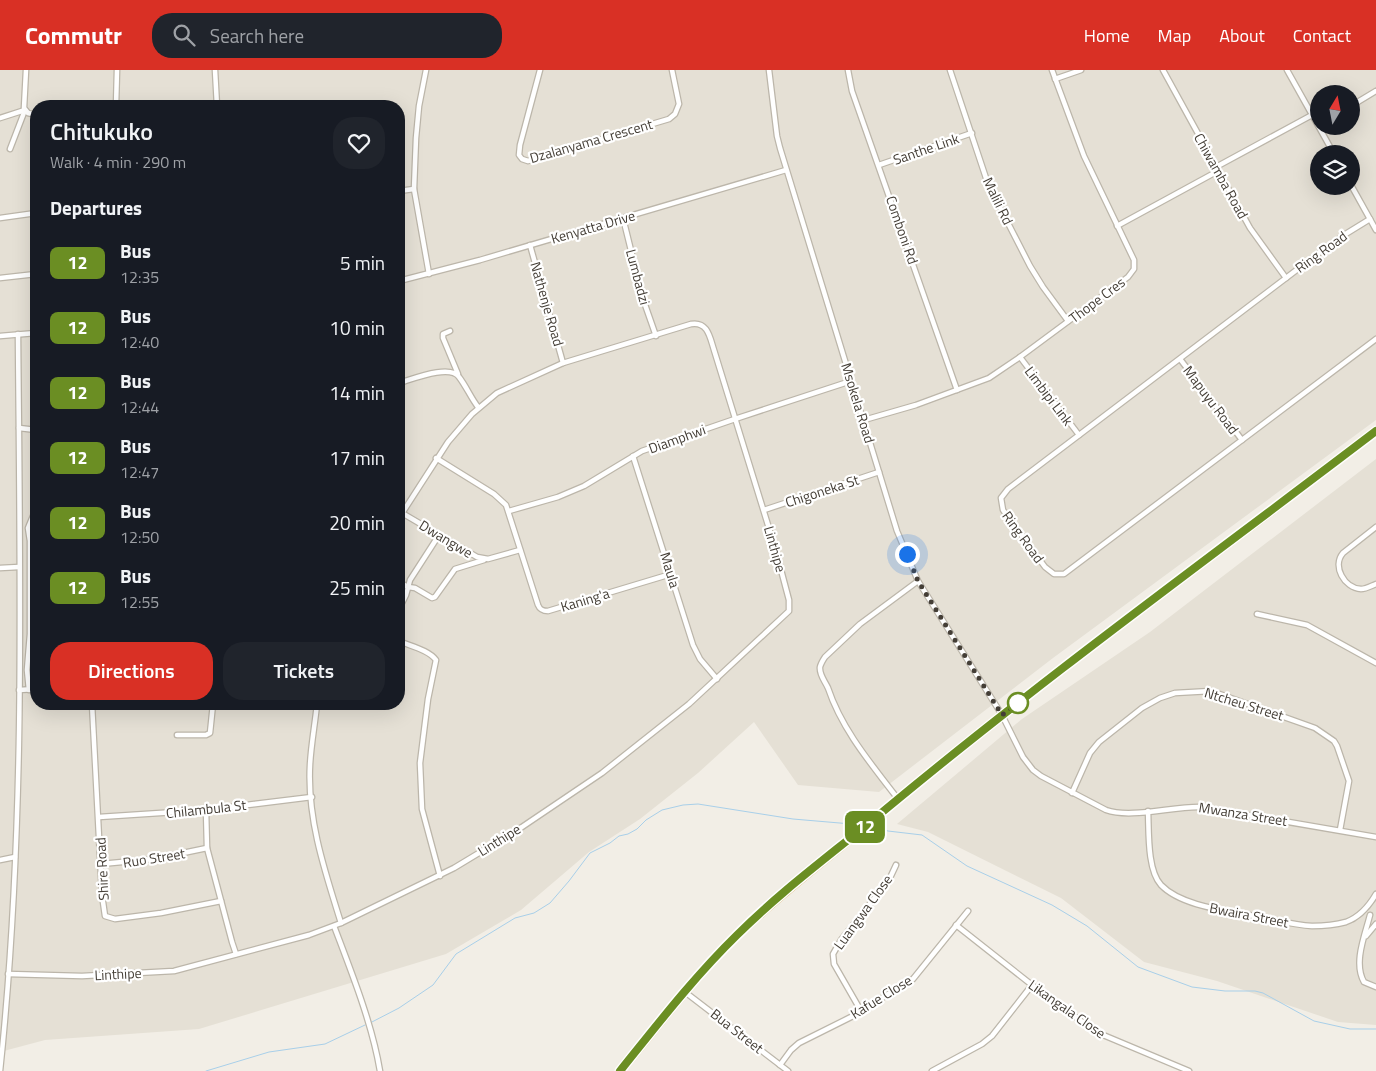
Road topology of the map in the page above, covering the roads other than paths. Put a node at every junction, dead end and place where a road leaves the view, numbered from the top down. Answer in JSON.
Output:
{"nodes":[{"id":1,"x":26,"y":70,"type":"edge"},
{"id":2,"x":117,"y":70,"type":"edge"},
{"id":3,"x":215,"y":70,"type":"edge"},
{"id":4,"x":426,"y":70,"type":"edge"},
{"id":5,"x":540,"y":70,"type":"edge"},
{"id":6,"x":672,"y":70,"type":"edge"},
{"id":7,"x":768,"y":70,"type":"edge"},
{"id":8,"x":848,"y":70,"type":"edge"},
{"id":9,"x":950,"y":70,"type":"edge"},
{"id":10,"x":1052,"y":70,"type":"edge"},
{"id":11,"x":1081,"y":70,"type":"edge"},
{"id":12,"x":1163,"y":70,"type":"edge"},
{"id":13,"x":1286,"y":70,"type":"edge"},
{"id":14,"x":1055,"y":79,"type":"junction"},
{"id":15,"x":1376,"y":91,"type":"edge"},
{"id":16,"x":116,"y":100,"type":"edge"},
{"id":17,"x":217,"y":100,"type":"edge"},
{"id":18,"x":1360,"y":101,"type":"edge"},
{"id":19,"x":25,"y":110,"type":"junction"},
{"id":20,"x":1310,"y":112,"type":"edge"},
{"id":21,"x":30,"y":114,"type":"edge"},
{"id":22,"x":1310,"y":116,"type":"edge"},
{"id":23,"x":0,"y":118,"type":"edge"},
{"id":24,"x":972,"y":133,"type":"junction"},
{"id":25,"x":10,"y":149,"type":"dead end"},
{"id":26,"x":879,"y":165,"type":"junction"},
{"id":27,"x":1217,"y":169,"type":"junction"},
{"id":28,"x":786,"y":170,"type":"junction"},
{"id":29,"x":414,"y":189,"type":"junction"},
{"id":30,"x":405,"y":190,"type":"edge"},
{"id":31,"x":1357,"y":195,"type":"edge"},
{"id":32,"x":30,"y":214,"type":"edge"},
{"id":33,"x":0,"y":218,"type":"edge"},
{"id":34,"x":623,"y":218,"type":"junction"},
{"id":35,"x":1370,"y":219,"type":"junction"},
{"id":36,"x":1117,"y":226,"type":"junction"},
{"id":37,"x":1376,"y":230,"type":"edge"},
{"id":38,"x":530,"y":245,"type":"junction"},
{"id":39,"x":429,"y":274,"type":"junction"},
{"id":40,"x":30,"y":275,"type":"edge"},
{"id":41,"x":0,"y":278,"type":"edge"},
{"id":42,"x":1286,"y":278,"type":"junction"},
{"id":43,"x":405,"y":280,"type":"edge"},
{"id":44,"x":1068,"y":321,"type":"junction"},
{"id":45,"x":450,"y":331,"type":"dead end"},
{"id":46,"x":30,"y":333,"type":"edge"},
{"id":47,"x":18,"y":334,"type":"junction"},
{"id":48,"x":0,"y":336,"type":"edge"},
{"id":49,"x":656,"y":336,"type":"junction"},
{"id":50,"x":1376,"y":339,"type":"edge"},
{"id":51,"x":1020,"y":357,"type":"junction"},
{"id":52,"x":1180,"y":359,"type":"junction"},
{"id":53,"x":563,"y":363,"type":"junction"},
{"id":54,"x":459,"y":376,"type":"junction"},
{"id":55,"x":405,"y":381,"type":"edge"},
{"id":56,"x":852,"y":381,"type":"junction"},
{"id":57,"x":957,"y":390,"type":"junction"},
{"id":58,"x":478,"y":407,"type":"junction"},
{"id":59,"x":735,"y":418,"type":"junction"},
{"id":60,"x":864,"y":420,"type":"junction"},
{"id":61,"x":19,"y":428,"type":"junction"},
{"id":62,"x":30,"y":429,"type":"edge"},
{"id":63,"x":1376,"y":431,"type":"edge"},
{"id":64,"x":1079,"y":435,"type":"junction"},
{"id":65,"x":1242,"y":440,"type":"junction"},
{"id":66,"x":634,"y":456,"type":"junction"},
{"id":67,"x":436,"y":458,"type":"junction"},
{"id":68,"x":879,"y":472,"type":"junction"},
{"id":69,"x":405,"y":508,"type":"edge"},
{"id":70,"x":764,"y":510,"type":"junction"},
{"id":71,"x":509,"y":511,"type":"junction"},
{"id":72,"x":405,"y":512,"type":"edge"},
{"id":73,"x":30,"y":522,"type":"edge"},
{"id":74,"x":1376,"y":527,"type":"edge"},
{"id":75,"x":439,"y":534,"type":"junction"},
{"id":76,"x":30,"y":541,"type":"edge"},
{"id":77,"x":30,"y":541,"type":"edge"},
{"id":78,"x":520,"y":550,"type":"junction"},
{"id":79,"x":488,"y":559,"type":"junction"},
{"id":80,"x":19,"y":567,"type":"junction"},
{"id":81,"x":0,"y":568,"type":"edge"},
{"id":82,"x":671,"y":574,"type":"junction"},
{"id":83,"x":918,"y":581,"type":"junction"},
{"id":84,"x":1376,"y":584,"type":"edge"},
{"id":85,"x":405,"y":585,"type":"edge"},
{"id":86,"x":408,"y":587,"type":"junction"},
{"id":87,"x":405,"y":594,"type":"edge"},
{"id":88,"x":1257,"y":614,"type":"dead end"},
{"id":89,"x":30,"y":634,"type":"edge"},
{"id":90,"x":30,"y":634,"type":"edge"},
{"id":91,"x":405,"y":643,"type":"edge"},
{"id":92,"x":1376,"y":664,"type":"edge"},
{"id":93,"x":717,"y":679,"type":"junction"},
{"id":94,"x":19,"y":690,"type":"junction"},
{"id":95,"x":29,"y":690,"type":"joint"},
{"id":96,"x":92,"y":710,"type":"edge"},
{"id":97,"x":213,"y":710,"type":"edge"},
{"id":98,"x":316,"y":710,"type":"edge"},
{"id":99,"x":1002,"y":715,"type":"junction"},
{"id":100,"x":176,"y":735,"type":"dead end"},
{"id":101,"x":1072,"y":793,"type":"junction"},
{"id":102,"x":312,"y":797,"type":"junction"},
{"id":103,"x":898,"y":799,"type":"junction"},
{"id":104,"x":206,"y":810,"type":"junction"},
{"id":105,"x":1148,"y":811,"type":"junction"},
{"id":106,"x":99,"y":817,"type":"junction"},
{"id":107,"x":1340,"y":830,"type":"junction"},
{"id":108,"x":1376,"y":837,"type":"edge"},
{"id":109,"x":207,"y":848,"type":"junction"},
{"id":110,"x":15,"y":857,"type":"junction"},
{"id":111,"x":0,"y":860,"type":"edge"},
{"id":112,"x":101,"y":864,"type":"junction"},
{"id":113,"x":896,"y":865,"type":"dead end"},
{"id":114,"x":440,"y":876,"type":"junction"},
{"id":115,"x":1376,"y":894,"type":"edge"},
{"id":116,"x":221,"y":901,"type":"junction"},
{"id":117,"x":1364,"y":910,"type":"junction"},
{"id":118,"x":968,"y":911,"type":"dead end"},
{"id":119,"x":1370,"y":915,"type":"junction"},
{"id":120,"x":1376,"y":917,"type":"edge"},
{"id":121,"x":341,"y":923,"type":"junction"},
{"id":122,"x":1376,"y":924,"type":"edge"},
{"id":123,"x":334,"y":926,"type":"junction"},
{"id":124,"x":956,"y":926,"type":"junction"},
{"id":125,"x":1364,"y":939,"type":"junction"},
{"id":126,"x":236,"y":954,"type":"junction"},
{"id":127,"x":8,"y":974,"type":"junction"},
{"id":128,"x":1032,"y":985,"type":"junction"},
{"id":129,"x":1376,"y":988,"type":"edge"},
{"id":130,"x":685,"y":992,"type":"junction"},
{"id":131,"x":861,"y":1011,"type":"junction"},
{"id":132,"x":780,"y":1065,"type":"junction"},
{"id":133,"x":0,"y":1071,"type":"edge"},
{"id":134,"x":380,"y":1071,"type":"edge"},
{"id":135,"x":620,"y":1071,"type":"edge"},
{"id":136,"x":788,"y":1071,"type":"edge"},
{"id":137,"x":932,"y":1071,"type":"edge"},
{"id":138,"x":1189,"y":1071,"type":"edge"}],
"edges":[{"from":1,"to":19,"type":"street"},
{"from":2,"to":16,"type":"street"},
{"from":3,"to":17,"type":"street"},
{"from":4,"to":29,"type":"street"},
{"from":5,"to":6,"type":"street","name":"Dzalanyama Crescent"},
{"from":7,"to":28,"type":"street","name":"Msokela Road"},
{"from":8,"to":26,"type":"street","name":"Comboni Rd"},
{"from":9,"to":24,"type":"street","name":"Malili Rd"},
{"from":10,"to":14,"type":"street","name":"Thope Cres"},
{"from":11,"to":14,"type":"street"},
{"from":12,"to":27,"type":"street","name":"Chiwamba Road"},
{"from":13,"to":20,"type":"street"},
{"from":14,"to":36,"type":"street","name":"Thope Cres"},
{"from":15,"to":18,"type":"street"},
{"from":19,"to":21,"type":"street"},
{"from":19,"to":23,"type":"street"},
{"from":19,"to":25,"type":"street"},
{"from":22,"to":27,"type":"street"},
{"from":24,"to":26,"type":"street","name":"Santhe Link"},
{"from":24,"to":44,"type":"street","name":"Malili Rd"},
{"from":26,"to":57,"type":"street","name":"Comboni Rd"},
{"from":27,"to":36,"type":"street"},
{"from":27,"to":42,"type":"street","name":"Chiwamba Road"},
{"from":28,"to":34,"type":"street","name":"Kenyatta Drive"},
{"from":28,"to":56,"type":"street","name":"Msokela Road"},
{"from":29,"to":30,"type":"street"},
{"from":29,"to":39,"type":"street"},
{"from":31,"to":35,"type":"street"},
{"from":32,"to":33,"type":"street"},
{"from":34,"to":38,"type":"street","name":"Kenyatta Drive"},
{"from":34,"to":49,"type":"street","name":"Lumbadzi"},
{"from":35,"to":37,"type":"street"},
{"from":35,"to":42,"type":"street","name":"Ring Road"},
{"from":36,"to":44,"type":"street","name":"Thope Cres"},
{"from":38,"to":39,"type":"street","name":"Kenyatta Drive"},
{"from":38,"to":53,"type":"street","name":"Nathenje Road"},
{"from":39,"to":43,"type":"street","name":"Kenyatta Drive"},
{"from":40,"to":41,"type":"street"},
{"from":42,"to":52,"type":"street","name":"Ring Road"},
{"from":44,"to":51,"type":"street","name":"Thope Cres"},
{"from":45,"to":54,"type":"street"},
{"from":46,"to":47,"type":"street"},
{"from":47,"to":48,"type":"street"},
{"from":47,"to":61,"type":"street"},
{"from":49,"to":53,"type":"street","name":"Linthipe"},
{"from":49,"to":59,"type":"street","name":"Linthipe"},
{"from":50,"to":65,"type":"street","name":"Ring Road"},
{"from":51,"to":57,"type":"street","name":"Thope Cres"},
{"from":51,"to":64,"type":"street","name":"Limbipi Link"},
{"from":52,"to":64,"type":"street","name":"Ring Road"},
{"from":52,"to":65,"type":"street","name":"Mapuyu Road"},
{"from":53,"to":58,"type":"street","name":"Linthipe"},
{"from":54,"to":55,"type":"street"},
{"from":54,"to":58,"type":"street"},
{"from":56,"to":59,"type":"street","name":"Diamphwi"},
{"from":56,"to":60,"type":"street","name":"Msokela Road"},
{"from":57,"to":60,"type":"street","name":"Thope Cres"},
{"from":58,"to":67,"type":"street","name":"Linthipe"},
{"from":59,"to":66,"type":"street","name":"Diamphwi"},
{"from":59,"to":70,"type":"street","name":"Linthipe"},
{"from":60,"to":68,"type":"street","name":"Msokela Road"},
{"from":61,"to":62,"type":"street"},
{"from":61,"to":80,"type":"street"},
{"from":63,"to":99,"type":"highway"},
{"from":64,"to":65,"type":"street","name":"Ring Road"},
{"from":66,"to":71,"type":"street","name":"Diamphwi"},
{"from":66,"to":82,"type":"street","name":"Maula"},
{"from":67,"to":69,"type":"street","name":"Linthipe"},
{"from":67,"to":71,"type":"street"},
{"from":68,"to":70,"type":"street","name":"Chigoneka St"},
{"from":68,"to":83,"type":"street","name":"Msokela Road"},
{"from":70,"to":93,"type":"street","name":"Linthipe"},
{"from":71,"to":78,"type":"street","name":"Kaning'a"},
{"from":72,"to":75,"type":"street","name":"Dwangwe"},
{"from":73,"to":76,"type":"street"},
{"from":74,"to":84,"type":"street"},
{"from":75,"to":79,"type":"street","name":"Dwangwe"},
{"from":75,"to":86,"type":"street"},
{"from":77,"to":89,"type":"street"},
{"from":78,"to":79,"type":"street","name":"Dwangwe"},
{"from":78,"to":82,"type":"street","name":"Kaning'a"},
{"from":79,"to":86,"type":"street"},
{"from":80,"to":81,"type":"street"},
{"from":80,"to":94,"type":"street"},
{"from":82,"to":93,"type":"street","name":"Maula"},
{"from":83,"to":99,"type":"street","name":"Msokela Road"},
{"from":83,"to":103,"type":"street"},
{"from":85,"to":86,"type":"street"},
{"from":86,"to":87,"type":"street"},
{"from":88,"to":92,"type":"street"},
{"from":90,"to":95,"type":"street"},
{"from":91,"to":114,"type":"street"},
{"from":93,"to":114,"type":"street","name":"Linthipe"},
{"from":94,"to":95,"type":"street"},
{"from":94,"to":110,"type":"street"},
{"from":96,"to":106,"type":"street","name":"Shire Road"},
{"from":97,"to":100,"type":"street"},
{"from":98,"to":102,"type":"street"},
{"from":99,"to":101,"type":"street","name":"Mwanza Street"},
{"from":99,"to":103,"type":"highway"},
{"from":101,"to":105,"type":"street","name":"Mwanza Street"},
{"from":101,"to":107,"type":"street","name":"Ntcheu Street"},
{"from":102,"to":104,"type":"street","name":"Chilambula St"},
{"from":102,"to":121,"type":"street"},
{"from":103,"to":130,"type":"highway"},
{"from":104,"to":106,"type":"street","name":"Chilambula St"},
{"from":104,"to":109,"type":"street"},
{"from":105,"to":107,"type":"street","name":"Mwanza Street"},
{"from":105,"to":117,"type":"street","name":"Bwaira Street"},
{"from":106,"to":112,"type":"street","name":"Shire Road"},
{"from":107,"to":108,"type":"street","name":"Mwanza Street"},
{"from":109,"to":112,"type":"street","name":"Ruo Street"},
{"from":109,"to":116,"type":"street"},
{"from":110,"to":111,"type":"street"},
{"from":110,"to":127,"type":"street"},
{"from":112,"to":116,"type":"street","name":"Shire Road"},
{"from":113,"to":131,"type":"street","name":"Luangwa Close"},
{"from":114,"to":121,"type":"street","name":"Linthipe"},
{"from":115,"to":117,"type":"street","name":"Bwaira Street"},
{"from":116,"to":126,"type":"street"},
{"from":117,"to":119,"type":"street"},
{"from":118,"to":124,"type":"street","name":"Kafue Close"},
{"from":119,"to":120,"type":"street"},
{"from":119,"to":125,"type":"street"},
{"from":121,"to":123,"type":"street","name":"Linthipe"},
{"from":122,"to":125,"type":"street"},
{"from":123,"to":126,"type":"street","name":"Linthipe"},
{"from":123,"to":134,"type":"street"},
{"from":124,"to":128,"type":"street","name":"Likangala Close"},
{"from":124,"to":131,"type":"street","name":"Kafue Close"},
{"from":125,"to":129,"type":"street"},
{"from":126,"to":127,"type":"street","name":"Linthipe"},
{"from":127,"to":133,"type":"street"},
{"from":128,"to":137,"type":"street"},
{"from":128,"to":138,"type":"street","name":"Likangala Close"},
{"from":130,"to":132,"type":"street","name":"Bua Street"},
{"from":130,"to":135,"type":"highway"},
{"from":131,"to":132,"type":"street","name":"Kafue Close"},
{"from":132,"to":136,"type":"street","name":"Bua Street"}]}
